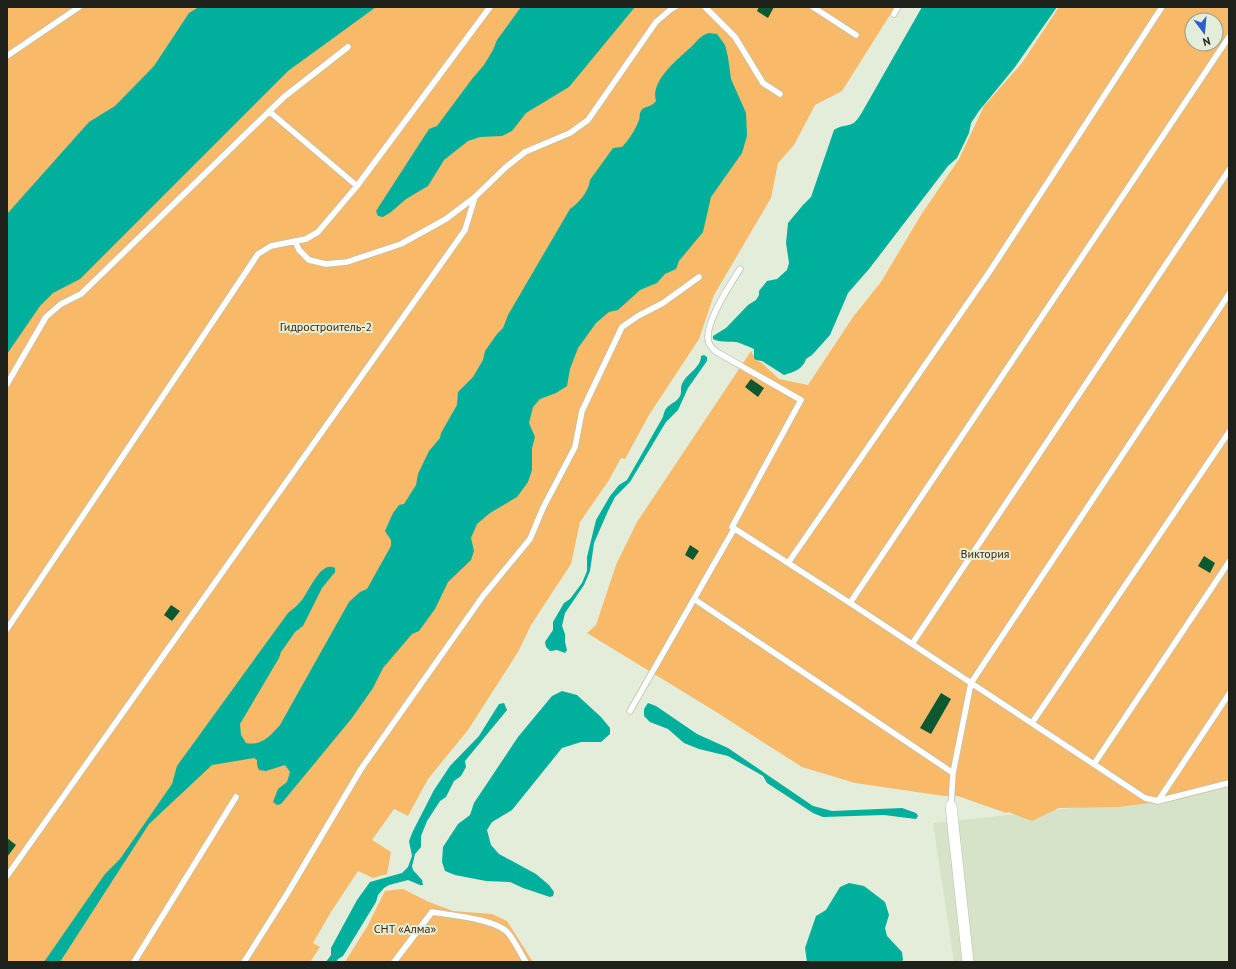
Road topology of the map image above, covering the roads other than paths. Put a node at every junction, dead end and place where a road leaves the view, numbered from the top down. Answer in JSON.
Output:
{"nodes":[{"id":1,"x":79,"y":7,"type":"edge"},
{"id":2,"x":490,"y":7,"type":"edge"},
{"id":3,"x":675,"y":7,"type":"edge"},
{"id":4,"x":705,"y":7,"type":"edge"},
{"id":5,"x":813,"y":7,"type":"edge"},
{"id":6,"x":898,"y":7,"type":"edge"},
{"id":7,"x":1162,"y":7,"type":"edge"},
{"id":8,"x":894,"y":14,"type":"dead end"},
{"id":9,"x":856,"y":35,"type":"dead end"},
{"id":10,"x":1229,"y":37,"type":"edge"},
{"id":11,"x":348,"y":47,"type":"dead end"},
{"id":12,"x":7,"y":56,"type":"edge"},
{"id":13,"x":780,"y":94,"type":"dead end"},
{"id":14,"x":270,"y":112,"type":"junction"},
{"id":15,"x":1229,"y":170,"type":"edge"},
{"id":16,"x":357,"y":186,"type":"junction"},
{"id":17,"x":475,"y":197,"type":"junction"},
{"id":18,"x":295,"y":241,"type":"junction"},
{"id":19,"x":740,"y":269,"type":"dead end"},
{"id":20,"x":699,"y":277,"type":"dead end"},
{"id":21,"x":1229,"y":294,"type":"edge"},
{"id":22,"x":7,"y":384,"type":"edge"},
{"id":23,"x":1229,"y":432,"type":"edge"},
{"id":24,"x":734,"y":529,"type":"junction"},
{"id":25,"x":1229,"y":562,"type":"edge"},
{"id":26,"x":788,"y":563,"type":"junction"},
{"id":27,"x":694,"y":599,"type":"junction"},
{"id":28,"x":850,"y":603,"type":"junction"},
{"id":29,"x":7,"y":629,"type":"edge"},
{"id":30,"x":912,"y":644,"type":"junction"},
{"id":31,"x":971,"y":683,"type":"junction"},
{"id":32,"x":1229,"y":694,"type":"edge"},
{"id":33,"x":630,"y":711,"type":"dead end"},
{"id":34,"x":1032,"y":723,"type":"junction"},
{"id":35,"x":1094,"y":764,"type":"junction"},
{"id":36,"x":953,"y":773,"type":"junction"},
{"id":37,"x":1229,"y":783,"type":"edge"},
{"id":38,"x":236,"y":797,"type":"dead end"},
{"id":39,"x":1158,"y":801,"type":"junction"},
{"id":40,"x":950,"y":806,"type":"joint"},
{"id":41,"x":7,"y":876,"type":"edge"},
{"id":42,"x":134,"y":962,"type":"edge"},
{"id":43,"x":244,"y":962,"type":"edge"},
{"id":44,"x":394,"y":962,"type":"edge"},
{"id":45,"x":526,"y":962,"type":"edge"},
{"id":46,"x":968,"y":962,"type":"edge"}],
"edges":[{"from":1,"to":12,"type":"lane"},
{"from":2,"to":16,"type":"lane"},
{"from":3,"to":17,"type":"lane"},
{"from":4,"to":13,"type":"lane"},
{"from":5,"to":9,"type":"lane"},
{"from":6,"to":8,"type":"lane"},
{"from":7,"to":26,"type":"lane"},
{"from":10,"to":28,"type":"lane"},
{"from":11,"to":14,"type":"lane"},
{"from":14,"to":16,"type":"lane"},
{"from":14,"to":22,"type":"lane"},
{"from":15,"to":30,"type":"lane"},
{"from":16,"to":18,"type":"lane"},
{"from":17,"to":18,"type":"lane"},
{"from":17,"to":41,"type":"lane"},
{"from":18,"to":29,"type":"lane"},
{"from":19,"to":24,"type":"lane"},
{"from":20,"to":43,"type":"lane"},
{"from":21,"to":31,"type":"lane"},
{"from":23,"to":34,"type":"lane"},
{"from":24,"to":26,"type":"lane"},
{"from":24,"to":27,"type":"lane"},
{"from":25,"to":35,"type":"lane"},
{"from":26,"to":28,"type":"lane"},
{"from":27,"to":33,"type":"lane"},
{"from":27,"to":36,"type":"lane"},
{"from":28,"to":30,"type":"lane"},
{"from":30,"to":31,"type":"lane"},
{"from":31,"to":34,"type":"lane"},
{"from":31,"to":36,"type":"lane"},
{"from":32,"to":39,"type":"lane"},
{"from":34,"to":35,"type":"lane"},
{"from":35,"to":39,"type":"lane"},
{"from":36,"to":40,"type":"lane"},
{"from":37,"to":39,"type":"lane"},
{"from":38,"to":42,"type":"lane"},
{"from":40,"to":46,"type":"street"},
{"from":44,"to":45,"type":"lane"}]}
